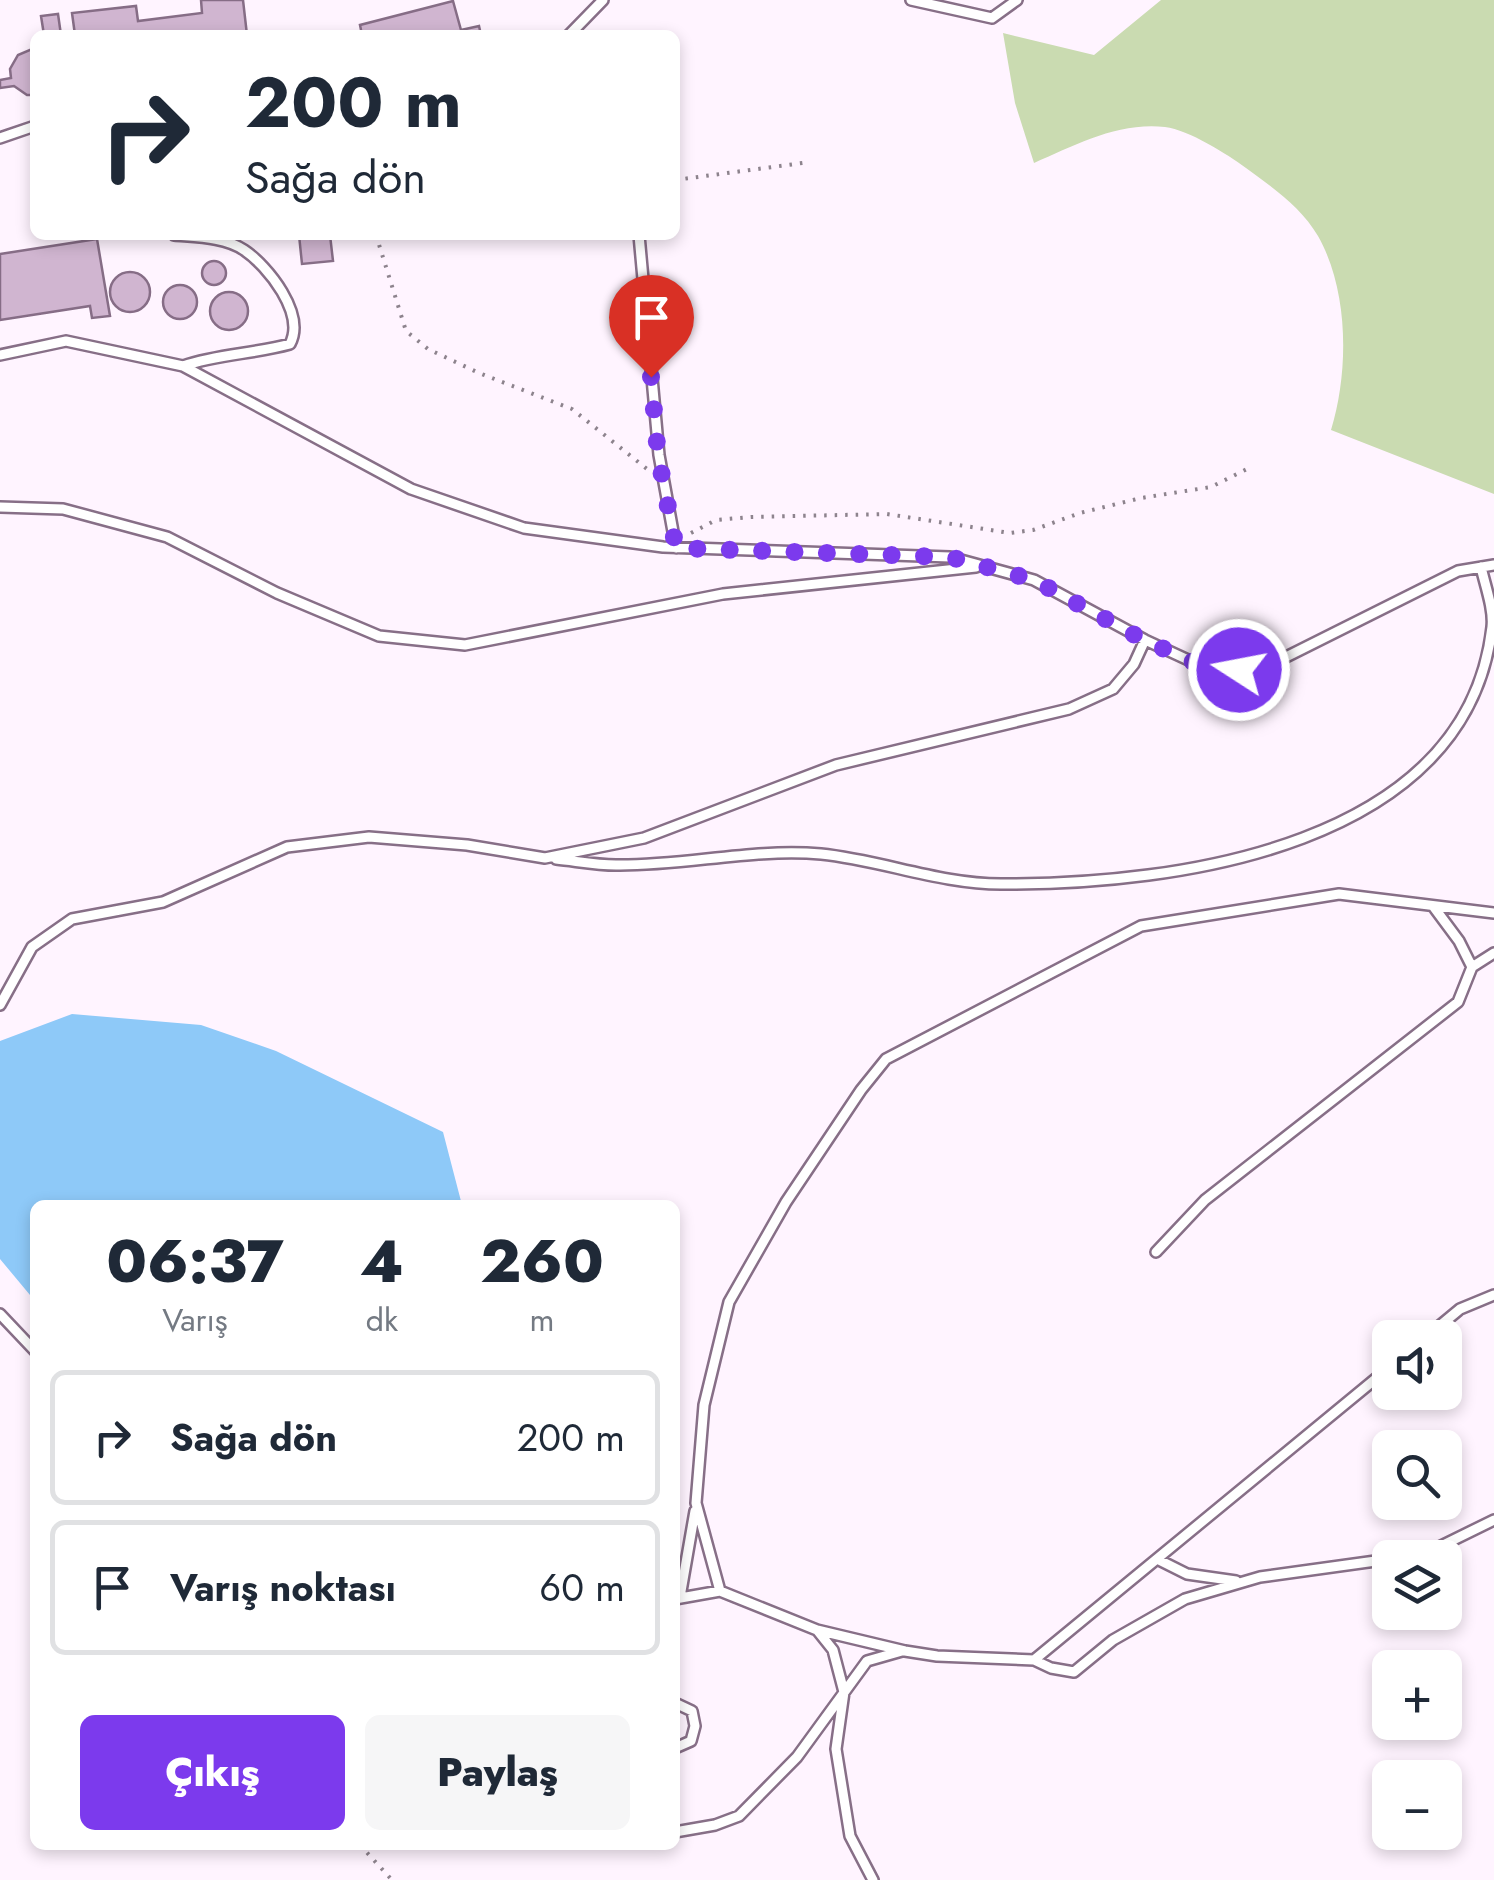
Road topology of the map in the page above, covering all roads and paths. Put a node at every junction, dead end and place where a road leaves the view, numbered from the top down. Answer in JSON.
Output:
{"nodes":[{"id":1,"x":603,"y":0,"type":"edge"},
{"id":2,"x":910,"y":0,"type":"edge"},
{"id":3,"x":1017,"y":0,"type":"edge"},
{"id":4,"x":574,"y":30,"type":"edge"},
{"id":5,"x":30,"y":128,"type":"edge"},
{"id":6,"x":0,"y":138,"type":"edge"},
{"id":7,"x":810,"y":162,"type":"dead end"},
{"id":8,"x":680,"y":179,"type":"edge"},
{"id":9,"x":215,"y":240,"type":"edge"},
{"id":10,"x":378,"y":240,"type":"edge"},
{"id":11,"x":640,"y":240,"type":"edge"},
{"id":12,"x":0,"y":355,"type":"edge"},
{"id":13,"x":183,"y":366,"type":"junction"},
{"id":14,"x":1247,"y":470,"type":"dead end"},
{"id":15,"x":664,"y":486,"type":"junction"},
{"id":16,"x":0,"y":506,"type":"edge"},
{"id":17,"x":676,"y":548,"type":"junction"},
{"id":18,"x":1494,"y":565,"type":"edge"},
{"id":19,"x":984,"y":567,"type":"junction"},
{"id":20,"x":1481,"y":567,"type":"junction"},
{"id":21,"x":1144,"y":640,"type":"junction"},
{"id":22,"x":545,"y":858,"type":"junction"},
{"id":23,"x":1433,"y":906,"type":"junction"},
{"id":24,"x":1494,"y":913,"type":"edge"},
{"id":25,"x":1494,"y":953,"type":"edge"},
{"id":26,"x":1472,"y":967,"type":"junction"},
{"id":27,"x":0,"y":1004,"type":"edge"},
{"id":28,"x":1156,"y":1252,"type":"dead end"},
{"id":29,"x":1494,"y":1295,"type":"edge"},
{"id":30,"x":0,"y":1314,"type":"edge"},
{"id":31,"x":1447,"y":1320,"type":"edge"},
{"id":32,"x":30,"y":1346,"type":"edge"},
{"id":33,"x":1372,"y":1382,"type":"edge"},
{"id":34,"x":696,"y":1503,"type":"junction"},
{"id":35,"x":1494,"y":1520,"type":"edge"},
{"id":36,"x":1453,"y":1540,"type":"edge"},
{"id":37,"x":1159,"y":1560,"type":"junction"},
{"id":38,"x":1372,"y":1560,"type":"edge"},
{"id":39,"x":1244,"y":1582,"type":"junction"},
{"id":40,"x":680,"y":1587,"type":"edge"},
{"id":41,"x":720,"y":1591,"type":"junction"},
{"id":42,"x":680,"y":1598,"type":"edge"},
{"id":43,"x":817,"y":1630,"type":"junction"},
{"id":44,"x":905,"y":1650,"type":"junction"},
{"id":45,"x":1034,"y":1660,"type":"junction"},
{"id":46,"x":844,"y":1692,"type":"junction"},
{"id":47,"x":680,"y":1706,"type":"edge"},
{"id":48,"x":680,"y":1746,"type":"edge"},
{"id":49,"x":680,"y":1831,"type":"edge"},
{"id":50,"x":365,"y":1850,"type":"edge"},
{"id":51,"x":392,"y":1880,"type":"edge"},
{"id":52,"x":873,"y":1880,"type":"edge"}],
"edges":[{"from":1,"to":4,"type":"lane"},
{"from":2,"to":3,"type":"lane"},
{"from":5,"to":6,"type":"lane"},
{"from":7,"to":8,"type":"path"},
{"from":9,"to":13,"type":"lane"},
{"from":10,"to":15,"type":"path"},
{"from":11,"to":15,"type":"lane"},
{"from":12,"to":13,"type":"lane"},
{"from":13,"to":17,"type":"lane"},
{"from":14,"to":17,"type":"path"},
{"from":15,"to":17,"type":"lane"},
{"from":16,"to":19,"type":"lane"},
{"from":17,"to":19,"type":"lane"},
{"from":18,"to":20,"type":"lane"},
{"from":19,"to":21,"type":"lane"},
{"from":20,"to":21,"type":"lane"},
{"from":20,"to":22,"type":"lane"},
{"from":21,"to":22,"type":"lane"},
{"from":22,"to":27,"type":"lane"},
{"from":23,"to":24,"type":"lane"},
{"from":23,"to":26,"type":"lane"},
{"from":23,"to":34,"type":"lane"},
{"from":25,"to":26,"type":"lane"},
{"from":26,"to":28,"type":"lane"},
{"from":29,"to":31,"type":"lane"},
{"from":30,"to":32,"type":"lane"},
{"from":33,"to":37,"type":"lane"},
{"from":34,"to":40,"type":"lane"},
{"from":34,"to":41,"type":"lane"},
{"from":35,"to":36,"type":"lane"},
{"from":37,"to":39,"type":"lane"},
{"from":37,"to":45,"type":"lane"},
{"from":38,"to":39,"type":"lane"},
{"from":39,"to":45,"type":"lane"},
{"from":41,"to":42,"type":"lane"},
{"from":41,"to":43,"type":"lane"},
{"from":43,"to":44,"type":"lane"},
{"from":43,"to":46,"type":"lane"},
{"from":44,"to":45,"type":"lane"},
{"from":44,"to":46,"type":"lane"},
{"from":46,"to":49,"type":"lane"},
{"from":46,"to":52,"type":"lane"},
{"from":47,"to":48,"type":"lane"},
{"from":50,"to":51,"type":"path"}]}
